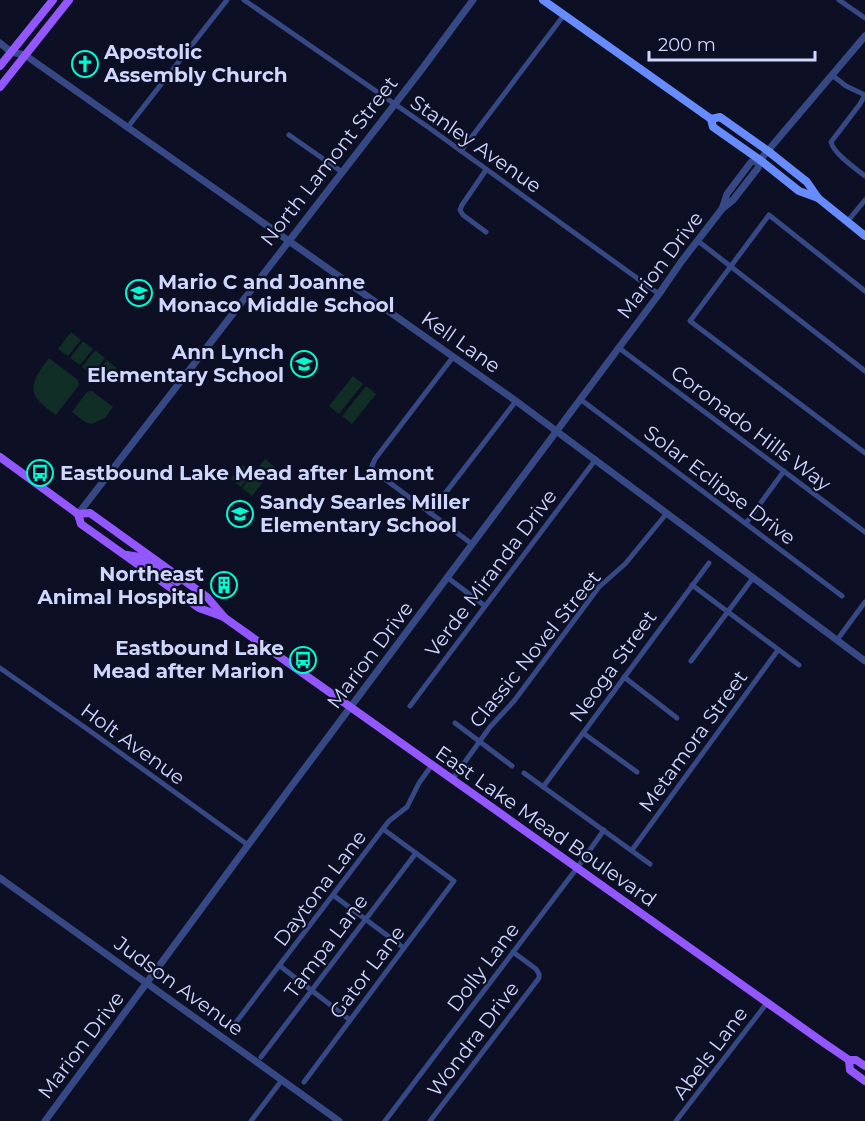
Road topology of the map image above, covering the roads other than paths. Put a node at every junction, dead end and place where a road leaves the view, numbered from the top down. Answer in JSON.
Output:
{"nodes":[{"id":1,"x":53,"y":0,"type":"edge"},
{"id":2,"x":69,"y":0,"type":"edge"},
{"id":3,"x":227,"y":0,"type":"edge"},
{"id":4,"x":244,"y":0,"type":"edge"},
{"id":5,"x":473,"y":0,"type":"edge"},
{"id":6,"x":543,"y":0,"type":"edge"},
{"id":7,"x":839,"y":0,"type":"edge"},
{"id":8,"x":564,"y":15,"type":"junction"},
{"id":9,"x":865,"y":18,"type":"edge"},
{"id":10,"x":865,"y":36,"type":"edge"},
{"id":11,"x":0,"y":43,"type":"edge"},
{"id":12,"x":11,"y":52,"type":"junction"},
{"id":13,"x":25,"y":55,"type":"junction"},
{"id":14,"x":0,"y":66,"type":"edge"},
{"id":15,"x":832,"y":75,"type":"junction"},
{"id":16,"x":0,"y":87,"type":"edge"},
{"id":17,"x":865,"y":95,"type":"edge"},
{"id":18,"x":394,"y":104,"type":"junction"},
{"id":19,"x":711,"y":118,"type":"junction"},
{"id":20,"x":127,"y":128,"type":"junction"},
{"id":21,"x":289,"y":135,"type":"dead end"},
{"id":22,"x":461,"y":151,"type":"junction"},
{"id":23,"x":768,"y":151,"type":"junction"},
{"id":24,"x":760,"y":160,"type":"junction"},
{"id":25,"x":486,"y":170,"type":"junction"},
{"id":26,"x":342,"y":172,"type":"junction"},
{"id":27,"x":865,"y":176,"type":"edge"},
{"id":28,"x":818,"y":198,"type":"junction"},
{"id":29,"x":865,"y":200,"type":"edge"},
{"id":30,"x":847,"y":222,"type":"junction"},
{"id":31,"x":486,"y":232,"type":"dead end"},
{"id":32,"x":865,"y":236,"type":"edge"},
{"id":33,"x":288,"y":240,"type":"junction"},
{"id":34,"x":698,"y":241,"type":"junction"},
{"id":35,"x":731,"y":266,"type":"junction"},
{"id":36,"x":865,"y":291,"type":"edge"},
{"id":37,"x":659,"y":294,"type":"junction"},
{"id":38,"x":619,"y":348,"type":"junction"},
{"id":39,"x":453,"y":357,"type":"junction"},
{"id":40,"x":865,"y":371,"type":"edge"},
{"id":41,"x":580,"y":399,"type":"junction"},
{"id":42,"x":516,"y":401,"type":"junction"},
{"id":43,"x":556,"y":431,"type":"junction"},
{"id":44,"x":865,"y":453,"type":"edge"},
{"id":45,"x":0,"y":457,"type":"edge"},
{"id":46,"x":596,"y":459,"type":"junction"},
{"id":47,"x":784,"y":471,"type":"junction"},
{"id":48,"x":430,"y":513,"type":"junction"},
{"id":49,"x":667,"y":513,"type":"junction"},
{"id":50,"x":78,"y":514,"type":"junction"},
{"id":51,"x":746,"y":523,"type":"junction"},
{"id":52,"x":865,"y":532,"type":"edge"},
{"id":53,"x":472,"y":544,"type":"junction"},
{"id":54,"x":123,"y":554,"type":"junction"},
{"id":55,"x":708,"y":563,"type":"dead end"},
{"id":56,"x":448,"y":578,"type":"junction"},
{"id":57,"x":753,"y":578,"type":"junction"},
{"id":58,"x":182,"y":579,"type":"junction"},
{"id":59,"x":692,"y":585,"type":"junction"},
{"id":60,"x":842,"y":596,"type":"dead end"},
{"id":61,"x":865,"y":602,"type":"edge"},
{"id":62,"x":485,"y":606,"type":"junction"},
{"id":63,"x":727,"y":612,"type":"junction"},
{"id":64,"x":225,"y":618,"type":"junction"},
{"id":65,"x":837,"y":640,"type":"junction"},
{"id":66,"x":778,"y":650,"type":"junction"},
{"id":67,"x":691,"y":661,"type":"dead end"},
{"id":68,"x":865,"y":662,"type":"edge"},
{"id":69,"x":799,"y":665,"type":"dead end"},
{"id":70,"x":0,"y":668,"type":"edge"},
{"id":71,"x":624,"y":677,"type":"junction"},
{"id":72,"x":410,"y":706,"type":"dead end"},
{"id":73,"x":351,"y":708,"type":"junction"},
{"id":74,"x":677,"y":718,"type":"dead end"},
{"id":75,"x":455,"y":723,"type":"dead end"},
{"id":76,"x":583,"y":733,"type":"junction"},
{"id":77,"x":480,"y":741,"type":"junction"},
{"id":78,"x":432,"y":765,"type":"junction"},
{"id":79,"x":512,"y":766,"type":"dead end"},
{"id":80,"x":637,"y":772,"type":"dead end"},
{"id":81,"x":524,"y":773,"type":"dead end"},
{"id":82,"x":453,"y":780,"type":"junction"},
{"id":83,"x":543,"y":787,"type":"junction"},
{"id":84,"x":383,"y":829,"type":"junction"},
{"id":85,"x":604,"y":830,"type":"junction"},
{"id":86,"x":248,"y":845,"type":"junction"},
{"id":87,"x":632,"y":850,"type":"junction"},
{"id":88,"x":416,"y":853,"type":"junction"},
{"id":89,"x":650,"y":864,"type":"dead end"},
{"id":90,"x":577,"y":868,"type":"junction"},
{"id":91,"x":0,"y":878,"type":"edge"},
{"id":92,"x":333,"y":895,"type":"junction"},
{"id":93,"x":365,"y":919,"type":"junction"},
{"id":94,"x":404,"y":948,"type":"junction"},
{"id":95,"x":513,"y":952,"type":"junction"},
{"id":96,"x":280,"y":966,"type":"junction"},
{"id":97,"x":147,"y":984,"type":"junction"},
{"id":98,"x":312,"y":990,"type":"junction"},
{"id":99,"x":767,"y":1003,"type":"junction"},
{"id":100,"x":350,"y":1020,"type":"junction"},
{"id":101,"x":231,"y":1029,"type":"dead end"},
{"id":102,"x":261,"y":1057,"type":"dead end"},
{"id":103,"x":849,"y":1060,"type":"junction"},
{"id":104,"x":865,"y":1066,"type":"edge"},
{"id":105,"x":282,"y":1080,"type":"junction"},
{"id":106,"x":865,"y":1081,"type":"edge"},
{"id":107,"x":304,"y":1082,"type":"dead end"},
{"id":108,"x":45,"y":1121,"type":"edge"},
{"id":109,"x":251,"y":1121,"type":"edge"},
{"id":110,"x":339,"y":1121,"type":"edge"},
{"id":111,"x":385,"y":1121,"type":"edge"},
{"id":112,"x":430,"y":1121,"type":"edge"},
{"id":113,"x":676,"y":1121,"type":"edge"}],
"edges":[{"from":1,"to":12,"type":"main road"},
{"from":2,"to":13,"type":"main road"},
{"from":3,"to":20,"type":"street"},
{"from":4,"to":18,"type":"street","name":"Stanley Avenue"},
{"from":5,"to":18,"type":"street","name":"North Lamont Street"},
{"from":6,"to":8,"type":"main road"},
{"from":7,"to":9,"type":"street"},
{"from":8,"to":19,"type":"main road"},
{"from":8,"to":22,"type":"street"},
{"from":10,"to":15,"type":"street","name":"Marion Drive"},
{"from":11,"to":12,"type":"street","name":"Kell Lane"},
{"from":12,"to":13,"type":"street","name":"Kell Lane"},
{"from":12,"to":14,"type":"main road"},
{"from":13,"to":16,"type":"main road"},
{"from":13,"to":20,"type":"street","name":"Kell Lane"},
{"from":15,"to":17,"type":"street"},
{"from":15,"to":23,"type":"street","name":"Marion Drive"},
{"from":17,"to":27,"type":"street"},
{"from":18,"to":22,"type":"street","name":"Stanley Avenue"},
{"from":18,"to":26,"type":"street","name":"North Lamont Street"},
{"from":19,"to":23,"type":"main road"},
{"from":19,"to":24,"type":"main road"},
{"from":20,"to":33,"type":"street","name":"Kell Lane"},
{"from":21,"to":26,"type":"street"},
{"from":22,"to":25,"type":"street","name":"Stanley Avenue"},
{"from":23,"to":24,"type":"street","name":"Marion Drive"},
{"from":23,"to":28,"type":"main road"},
{"from":24,"to":28,"type":"main road"},
{"from":24,"to":34,"type":"street","name":"Marion Drive"},
{"from":25,"to":31,"type":"street"},
{"from":25,"to":37,"type":"street","name":"Stanley Avenue"},
{"from":26,"to":33,"type":"street","name":"North Lamont Street"},
{"from":28,"to":30,"type":"main road"},
{"from":29,"to":30,"type":"street"},
{"from":30,"to":32,"type":"main road"},
{"from":33,"to":39,"type":"street","name":"Kell Lane"},
{"from":33,"to":50,"type":"street","name":"North Lamont Street"},
{"from":34,"to":35,"type":"street"},
{"from":34,"to":37,"type":"street","name":"Marion Drive"},
{"from":35,"to":36,"type":"street"},
{"from":35,"to":40,"type":"street"},
{"from":35,"to":44,"type":"street"},
{"from":37,"to":38,"type":"street","name":"Marion Drive"},
{"from":38,"to":41,"type":"street","name":"Marion Drive"},
{"from":38,"to":47,"type":"street","name":"Coronado Hills Way"},
{"from":39,"to":42,"type":"street","name":"Kell Lane"},
{"from":39,"to":48,"type":"street"},
{"from":41,"to":43,"type":"street","name":"Marion Drive"},
{"from":41,"to":51,"type":"street","name":"Solar Eclipse Drive"},
{"from":42,"to":43,"type":"street","name":"Kell Lane"},
{"from":42,"to":48,"type":"street"},
{"from":43,"to":46,"type":"street","name":"Kell Lane"},
{"from":43,"to":53,"type":"street","name":"Marion Drive"},
{"from":45,"to":50,"type":"main road","name":"East Lake Mead Boulevard"},
{"from":46,"to":49,"type":"street","name":"Kell Lane"},
{"from":46,"to":62,"type":"street","name":"Verde Miranda Drive"},
{"from":47,"to":51,"type":"street"},
{"from":47,"to":52,"type":"street","name":"Coronado Hills Way"},
{"from":48,"to":53,"type":"street"},
{"from":49,"to":57,"type":"street","name":"Kell Lane"},
{"from":49,"to":77,"type":"street","name":"Classic Novel Street"},
{"from":50,"to":54,"type":"main road","name":"East Lake Mead Boulevard"},
{"from":50,"to":58,"type":"main road","name":"East Lake Mead Boulevard"},
{"from":51,"to":60,"type":"street","name":"Solar Eclipse Drive"},
{"from":53,"to":56,"type":"street","name":"Marion Drive"},
{"from":54,"to":58,"type":"main road"},
{"from":54,"to":64,"type":"main road","name":"East Lake Mead Boulevard"},
{"from":55,"to":59,"type":"street","name":"Neoga Street"},
{"from":56,"to":62,"type":"street"},
{"from":56,"to":73,"type":"street","name":"Marion Drive"},
{"from":57,"to":63,"type":"street"},
{"from":57,"to":65,"type":"street","name":"Kell Lane"},
{"from":58,"to":64,"type":"main road","name":"East Lake Mead Boulevard"},
{"from":59,"to":63,"type":"street"},
{"from":59,"to":71,"type":"street","name":"Neoga Street"},
{"from":61,"to":65,"type":"street"},
{"from":62,"to":72,"type":"street","name":"Verde Miranda Drive"},
{"from":63,"to":66,"type":"street"},
{"from":63,"to":67,"type":"street"},
{"from":64,"to":73,"type":"main road","name":"East Lake Mead Boulevard"},
{"from":65,"to":68,"type":"street","name":"Kell Lane"},
{"from":66,"to":69,"type":"street"},
{"from":66,"to":87,"type":"street","name":"Metamora Street"},
{"from":70,"to":86,"type":"street","name":"Holt Avenue"},
{"from":71,"to":74,"type":"street"},
{"from":71,"to":76,"type":"street","name":"Neoga Street"},
{"from":73,"to":78,"type":"main road","name":"East Lake Mead Boulevard"},
{"from":73,"to":86,"type":"street","name":"Marion Drive"},
{"from":75,"to":77,"type":"street"},
{"from":76,"to":80,"type":"street"},
{"from":76,"to":83,"type":"street","name":"Neoga Street"},
{"from":77,"to":79,"type":"street"},
{"from":77,"to":82,"type":"street","name":"Classic Novel Street"},
{"from":78,"to":82,"type":"main road","name":"East Lake Mead Boulevard"},
{"from":78,"to":84,"type":"street","name":"Daytona Lane"},
{"from":81,"to":83,"type":"street"},
{"from":82,"to":90,"type":"main road","name":"East Lake Mead Boulevard"},
{"from":83,"to":85,"type":"street"},
{"from":84,"to":88,"type":"street"},
{"from":84,"to":92,"type":"street","name":"Daytona Lane"},
{"from":85,"to":87,"type":"street"},
{"from":85,"to":90,"type":"street","name":"Dolly Lane"},
{"from":86,"to":97,"type":"street","name":"Marion Drive"},
{"from":87,"to":89,"type":"street"},
{"from":88,"to":93,"type":"street","name":"Tampa Lane"},
{"from":88,"to":94,"type":"street","name":"Gator Lane"},
{"from":90,"to":95,"type":"street","name":"Dolly Lane"},
{"from":90,"to":99,"type":"main road","name":"East Lake Mead Boulevard"},
{"from":91,"to":97,"type":"street","name":"Judson Avenue"},
{"from":92,"to":93,"type":"street"},
{"from":92,"to":96,"type":"street","name":"Daytona Lane"},
{"from":93,"to":94,"type":"street"},
{"from":93,"to":98,"type":"street","name":"Tampa Lane"},
{"from":94,"to":100,"type":"street","name":"Gator Lane"},
{"from":95,"to":111,"type":"street","name":"Dolly Lane"},
{"from":95,"to":112,"type":"street","name":"Wondra Drive"},
{"from":96,"to":98,"type":"street"},
{"from":96,"to":101,"type":"street","name":"Daytona Lane"},
{"from":97,"to":105,"type":"street","name":"Judson Avenue"},
{"from":97,"to":108,"type":"street","name":"Marion Drive"},
{"from":98,"to":100,"type":"street"},
{"from":98,"to":102,"type":"street","name":"Tampa Lane"},
{"from":99,"to":103,"type":"main road","name":"East Lake Mead Boulevard"},
{"from":99,"to":113,"type":"street","name":"Abels Lane"},
{"from":100,"to":107,"type":"street","name":"Gator Lane"},
{"from":103,"to":104,"type":"main road","name":"East Lake Mead Boulevard"},
{"from":103,"to":106,"type":"main road","name":"East Lake Mead Boulevard"},
{"from":105,"to":109,"type":"street"},
{"from":105,"to":110,"type":"street","name":"Judson Avenue"}]}
